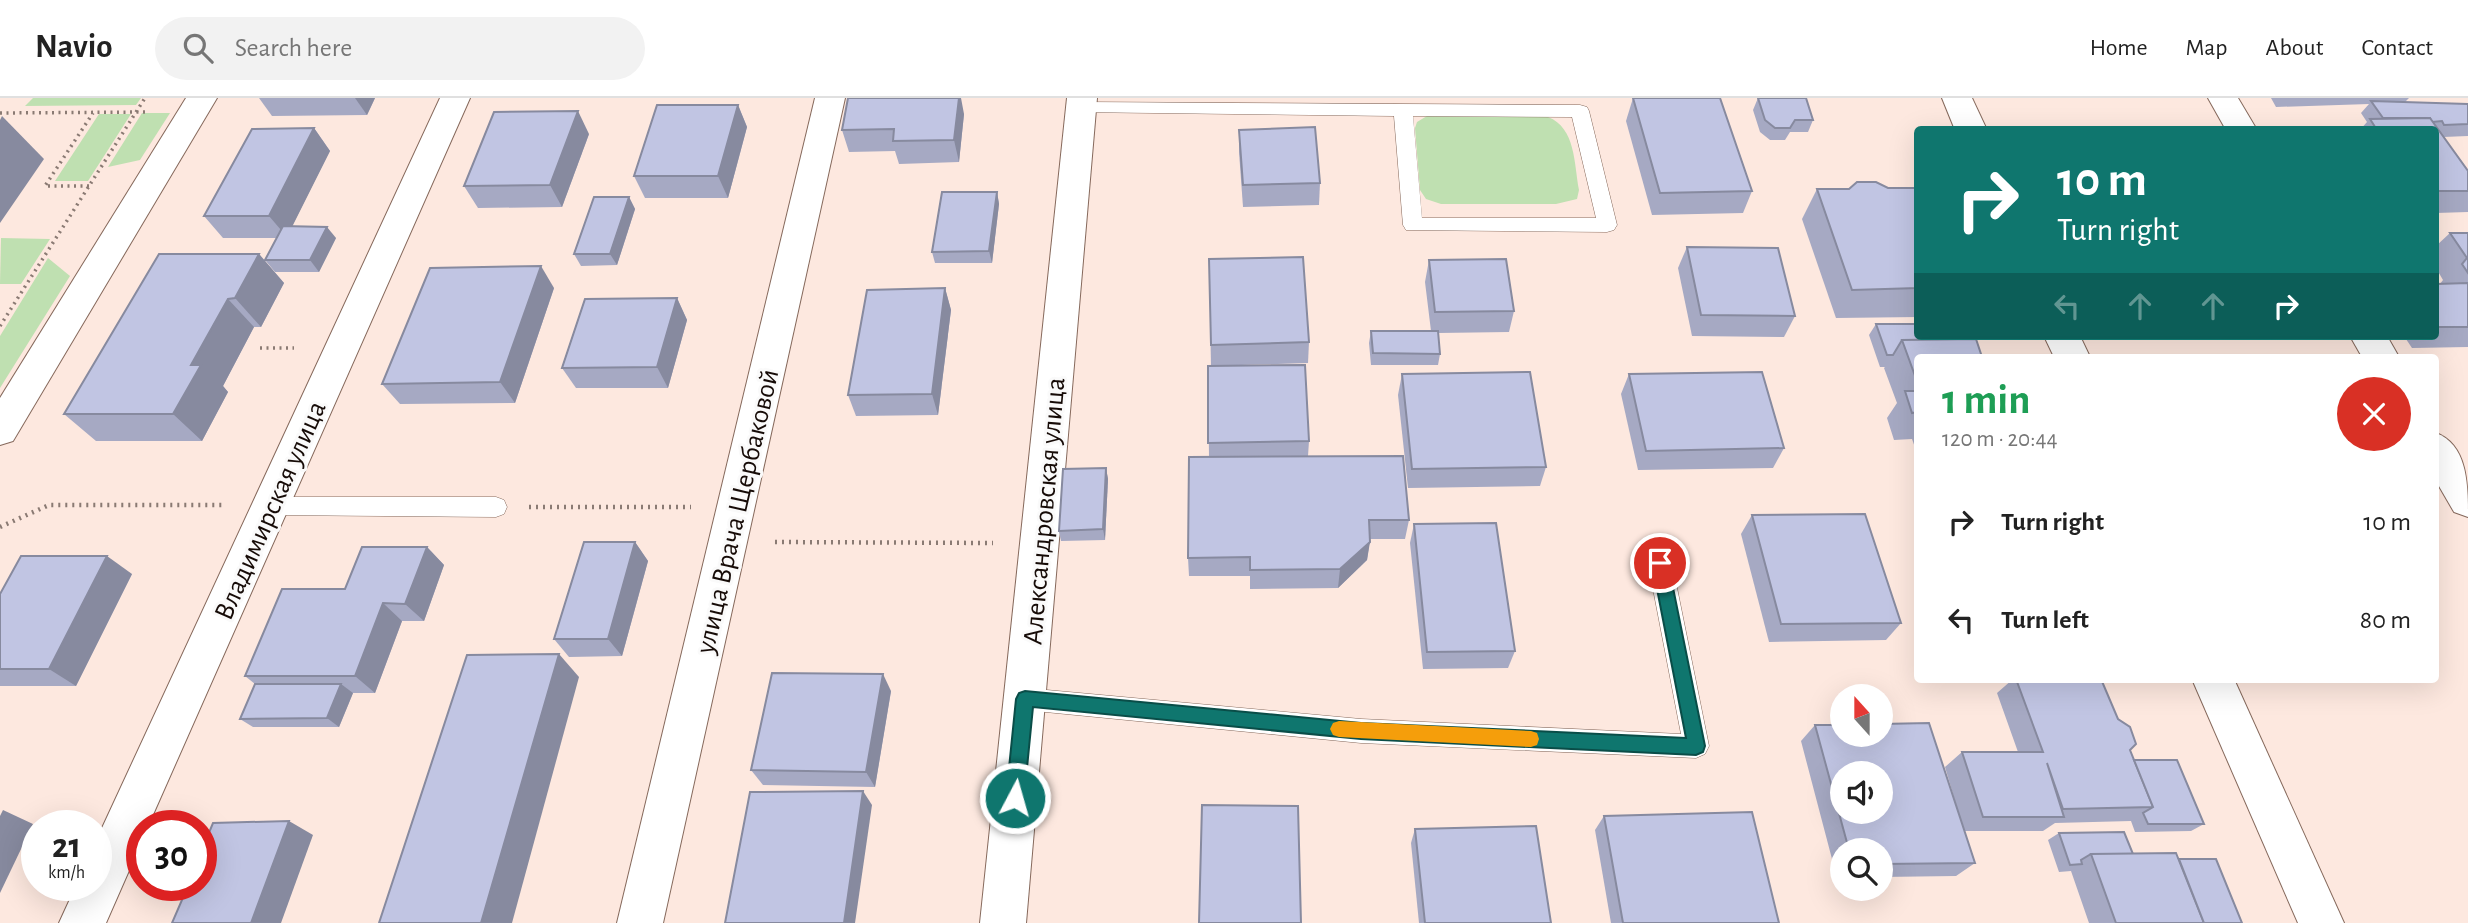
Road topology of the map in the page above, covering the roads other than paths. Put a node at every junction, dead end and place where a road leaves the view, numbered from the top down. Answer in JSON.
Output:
{"nodes":[{"id":1,"x":455,"y":98,"type":"edge"},
{"id":2,"x":830,"y":98,"type":"edge"},
{"id":3,"x":1957,"y":98,"type":"edge"},
{"id":4,"x":2223,"y":98,"type":"edge"},
{"id":5,"x":1082,"y":103,"type":"edge"},
{"id":6,"x":198,"y":105,"type":"edge"},
{"id":7,"x":1404,"y":110,"type":"junction"},
{"id":8,"x":1969,"y":126,"type":"edge"},
{"id":9,"x":2240,"y":126,"type":"edge"},
{"id":10,"x":0,"y":430,"type":"edge"},
{"id":11,"x":2439,"y":453,"type":"edge"},
{"id":12,"x":2468,"y":500,"type":"edge"},
{"id":13,"x":271,"y":506,"type":"junction"},
{"id":14,"x":496,"y":507,"type":"road end"},
{"id":15,"x":1660,"y":563,"type":"dead end"},
{"id":16,"x":2215,"y":683,"type":"edge"},
{"id":17,"x":1025,"y":699,"type":"junction"},
{"id":18,"x":82,"y":923,"type":"edge"},
{"id":19,"x":640,"y":923,"type":"edge"},
{"id":20,"x":1003,"y":923,"type":"edge"},
{"id":21,"x":2321,"y":923,"type":"edge"}],
"edges":[{"from":1,"to":13,"type":"street","name":"Владимирская улица"},
{"from":2,"to":19,"type":"street","name":"улица Врача Щербаковой"},
{"from":3,"to":8,"type":"street"},
{"from":4,"to":9,"type":"street"},
{"from":5,"to":7,"type":"lane"},
{"from":5,"to":17,"type":"street","name":"Александровская улица"},
{"from":6,"to":10,"type":"street"},
{"from":7,"to":7,"type":"lane"},
{"from":11,"to":12,"type":"street"},
{"from":13,"to":14,"type":"lane"},
{"from":13,"to":18,"type":"street","name":"Владимирская улица"},
{"from":15,"to":17,"type":"lane"},
{"from":16,"to":21,"type":"street"},
{"from":17,"to":20,"type":"street","name":"Александровская улица"}]}
